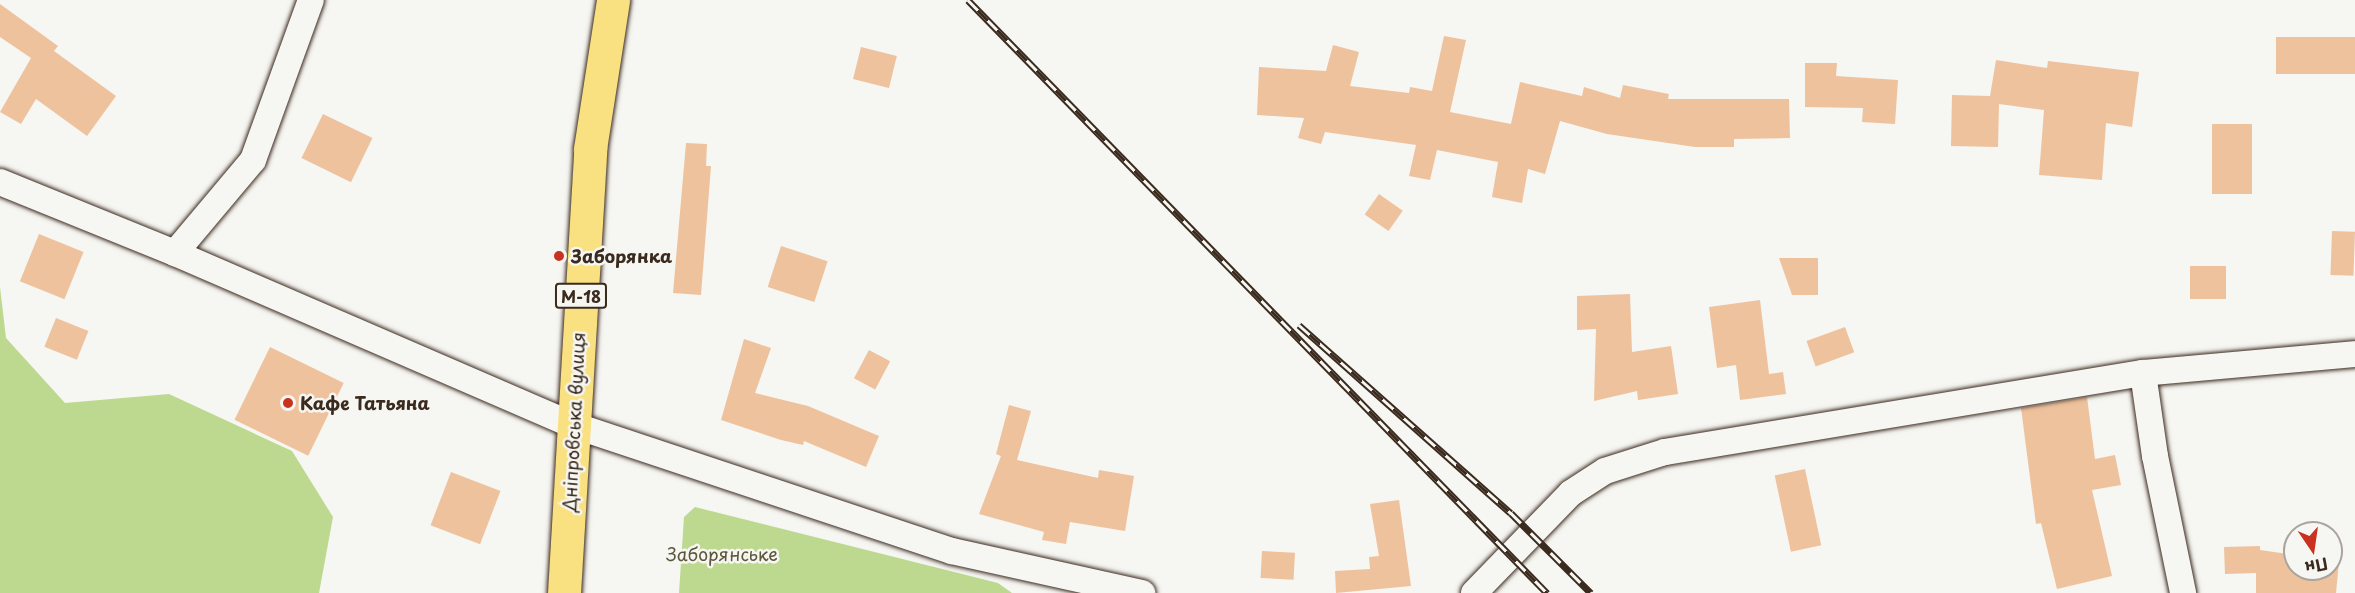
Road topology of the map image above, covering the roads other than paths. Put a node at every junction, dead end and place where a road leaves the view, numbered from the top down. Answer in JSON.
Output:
{"nodes":[{"id":1,"x":311,"y":0,"type":"edge"},
{"id":2,"x":613,"y":0,"type":"edge"},
{"id":3,"x":0,"y":182,"type":"edge"},
{"id":4,"x":175,"y":253,"type":"junction"},
{"id":5,"x":2355,"y":354,"type":"edge"},
{"id":6,"x":2143,"y":373,"type":"junction"},
{"id":7,"x":573,"y":425,"type":"junction"},
{"id":8,"x":564,"y":593,"type":"edge"},
{"id":9,"x":1142,"y":593,"type":"edge"},
{"id":10,"x":1474,"y":593,"type":"edge"},
{"id":11,"x":2183,"y":593,"type":"edge"}],
"edges":[{"from":1,"to":4,"type":"street"},
{"from":2,"to":7,"type":"highway","name":"Дніпровська вулиця","number":"М-18"},
{"from":3,"to":4,"type":"street"},
{"from":4,"to":7,"type":"street"},
{"from":5,"to":6,"type":"street"},
{"from":6,"to":10,"type":"street"},
{"from":6,"to":11,"type":"street"},
{"from":7,"to":8,"type":"highway","name":"Дніпровська вулиця","number":"М-18"},
{"from":7,"to":9,"type":"street"}]}
